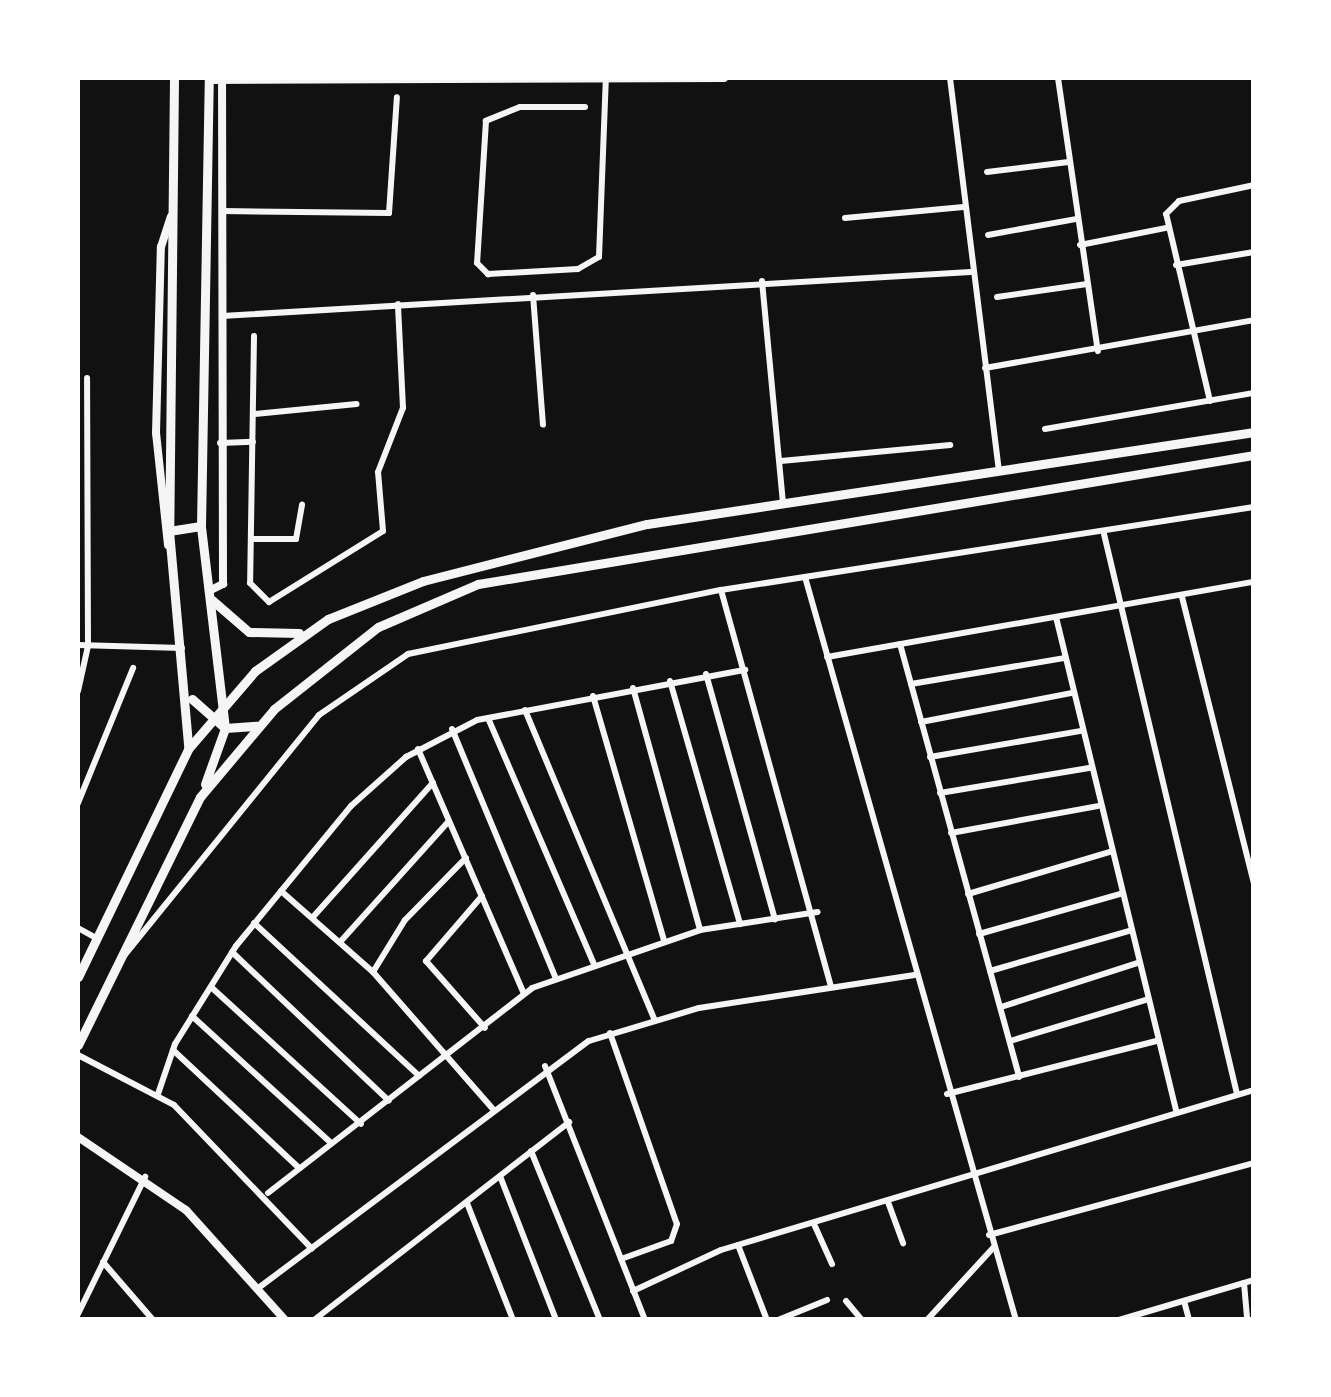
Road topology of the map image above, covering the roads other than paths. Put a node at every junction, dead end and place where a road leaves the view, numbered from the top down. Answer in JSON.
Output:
{"nodes":[{"id":1,"x":174,"y":78,"type":"edge"},
{"id":2,"x":700,"y":78,"type":"edge"},
{"id":3,"x":724,"y":78,"type":"edge"},
{"id":4,"x":950,"y":78,"type":"edge"},
{"id":5,"x":1058,"y":78,"type":"edge"},
{"id":6,"x":208,"y":79,"type":"edge"},
{"id":7,"x":222,"y":79,"type":"edge"},
{"id":8,"x":607,"y":79,"type":"edge"},
{"id":9,"x":656,"y":79,"type":"edge"},
{"id":10,"x":321,"y":80,"type":"edge"},
{"id":11,"x":394,"y":80,"type":"edge"},
{"id":12,"x":483,"y":80,"type":"edge"},
{"id":13,"x":397,"y":98,"type":"dead end"},
{"id":14,"x":584,"y":107,"type":"dead end"},
{"id":15,"x":1068,"y":162,"type":"junction"},
{"id":16,"x":987,"y":172,"type":"dead end"},
{"id":17,"x":1254,"y":185,"type":"edge"},
{"id":18,"x":963,"y":208,"type":"junction"},
{"id":19,"x":222,"y":211,"type":"junction"},
{"id":20,"x":172,"y":213,"type":"junction"},
{"id":21,"x":844,"y":218,"type":"dead end"},
{"id":22,"x":1076,"y":219,"type":"junction"},
{"id":23,"x":1166,"y":228,"type":"junction"},
{"id":24,"x":988,"y":235,"type":"dead end"},
{"id":25,"x":1080,"y":245,"type":"junction"},
{"id":26,"x":1254,"y":252,"type":"edge"},
{"id":27,"x":1176,"y":265,"type":"junction"},
{"id":28,"x":971,"y":272,"type":"junction"},
{"id":29,"x":762,"y":282,"type":"junction"},
{"id":30,"x":1087,"y":284,"type":"junction"},
{"id":31,"x":532,"y":296,"type":"junction"},
{"id":32,"x":997,"y":296,"type":"dead end"},
{"id":33,"x":398,"y":304,"type":"junction"},
{"id":34,"x":222,"y":316,"type":"junction"},
{"id":35,"x":1254,"y":320,"type":"edge"},
{"id":36,"x":1195,"y":332,"type":"junction"},
{"id":37,"x":254,"y":336,"type":"dead end"},
{"id":38,"x":1098,"y":351,"type":"junction"},
{"id":39,"x":984,"y":368,"type":"junction"},
{"id":40,"x":87,"y":378,"type":"dead end"},
{"id":41,"x":1254,"y":393,"type":"edge"},
{"id":42,"x":1210,"y":401,"type":"junction"},
{"id":43,"x":357,"y":404,"type":"dead end"},
{"id":44,"x":78,"y":412,"type":"edge"},
{"id":45,"x":87,"y":412,"type":"junction"},
{"id":46,"x":255,"y":414,"type":"junction"},
{"id":47,"x":543,"y":425,"type":"dead end"},
{"id":48,"x":1045,"y":429,"type":"dead end"},
{"id":49,"x":1254,"y":432,"type":"edge"},
{"id":50,"x":253,"y":442,"type":"junction"},
{"id":51,"x":220,"y":443,"type":"junction"},
{"id":52,"x":950,"y":445,"type":"dead end"},
{"id":53,"x":1254,"y":455,"type":"edge"},
{"id":54,"x":780,"y":461,"type":"junction"},
{"id":55,"x":999,"y":470,"type":"junction"},
{"id":56,"x":783,"y":503,"type":"junction"},
{"id":57,"x":302,"y":504,"type":"dead end"},
{"id":58,"x":1253,"y":509,"type":"edge"},
{"id":59,"x":202,"y":526,"type":"junction"},
{"id":60,"x":169,"y":531,"type":"junction"},
{"id":61,"x":1104,"y":534,"type":"junction"},
{"id":62,"x":253,"y":539,"type":"junction"},
{"id":63,"x":82,"y":548,"type":"edge"},
{"id":64,"x":170,"y":550,"type":"junction"},
{"id":65,"x":805,"y":577,"type":"junction"},
{"id":66,"x":1253,"y":585,"type":"edge"},
{"id":67,"x":721,"y":590,"type":"junction"},
{"id":68,"x":210,"y":595,"type":"junction"},
{"id":69,"x":1182,"y":597,"type":"junction"},
{"id":70,"x":1120,"y":606,"type":"junction"},
{"id":71,"x":1056,"y":617,"type":"junction"},
{"id":72,"x":303,"y":633,"type":"junction"},
{"id":73,"x":900,"y":644,"type":"junction"},
{"id":74,"x":78,"y":645,"type":"edge"},
{"id":75,"x":88,"y":646,"type":"junction"},
{"id":76,"x":183,"y":648,"type":"junction"},
{"id":77,"x":827,"y":657,"type":"junction"},
{"id":78,"x":1064,"y":658,"type":"junction"},
{"id":79,"x":133,"y":668,"type":"dead end"},
{"id":80,"x":744,"y":670,"type":"junction"},
{"id":81,"x":706,"y":674,"type":"junction"},
{"id":82,"x":670,"y":680,"type":"junction"},
{"id":83,"x":911,"y":684,"type":"junction"},
{"id":84,"x":633,"y":688,"type":"junction"},
{"id":85,"x":78,"y":691,"type":"edge"},
{"id":86,"x":1072,"y":693,"type":"junction"},
{"id":87,"x":593,"y":696,"type":"junction"},
{"id":88,"x":191,"y":698,"type":"junction"},
{"id":89,"x":220,"y":709,"type":"junction"},
{"id":90,"x":525,"y":710,"type":"junction"},
{"id":91,"x":488,"y":718,"type":"junction"},
{"id":92,"x":209,"y":720,"type":"junction"},
{"id":93,"x":921,"y":722,"type":"junction"},
{"id":94,"x":257,"y":726,"type":"junction"},
{"id":95,"x":225,"y":728,"type":"junction"},
{"id":96,"x":452,"y":729,"type":"junction"},
{"id":97,"x":1080,"y":731,"type":"junction"},
{"id":98,"x":188,"y":749,"type":"junction"},
{"id":99,"x":418,"y":749,"type":"junction"},
{"id":100,"x":930,"y":757,"type":"junction"},
{"id":101,"x":1089,"y":768,"type":"junction"},
{"id":102,"x":433,"y":784,"type":"junction"},
{"id":103,"x":940,"y":794,"type":"junction"},
{"id":104,"x":200,"y":797,"type":"junction"},
{"id":105,"x":78,"y":803,"type":"edge"},
{"id":106,"x":1098,"y":806,"type":"junction"},
{"id":107,"x":449,"y":820,"type":"junction"},
{"id":108,"x":950,"y":833,"type":"junction"},
{"id":109,"x":1110,"y":852,"type":"junction"},
{"id":110,"x":466,"y":858,"type":"junction"},
{"id":111,"x":1254,"y":882,"type":"edge"},
{"id":112,"x":281,"y":891,"type":"junction"},
{"id":113,"x":968,"y":894,"type":"junction"},
{"id":114,"x":1120,"y":894,"type":"junction"},
{"id":115,"x":482,"y":896,"type":"junction"},
{"id":116,"x":818,"y":912,"type":"junction"},
{"id":117,"x":312,"y":917,"type":"junction"},
{"id":118,"x":775,"y":920,"type":"junction"},
{"id":119,"x":254,"y":923,"type":"junction"},
{"id":120,"x":740,"y":924,"type":"junction"},
{"id":121,"x":78,"y":928,"type":"edge"},
{"id":122,"x":700,"y":930,"type":"junction"},
{"id":123,"x":1130,"y":931,"type":"junction"},
{"id":124,"x":979,"y":934,"type":"junction"},
{"id":125,"x":96,"y":938,"type":"junction"},
{"id":126,"x":341,"y":941,"type":"junction"},
{"id":127,"x":664,"y":941,"type":"junction"},
{"id":128,"x":232,"y":952,"type":"junction"},
{"id":129,"x":630,"y":956,"type":"junction"},
{"id":130,"x":1137,"y":963,"type":"junction"},
{"id":131,"x":114,"y":965,"type":"junction"},
{"id":132,"x":594,"y":966,"type":"junction"},
{"id":133,"x":990,"y":971,"type":"junction"},
{"id":134,"x":373,"y":972,"type":"junction"},
{"id":135,"x":914,"y":975,"type":"junction"},
{"id":136,"x":78,"y":976,"type":"edge"},
{"id":137,"x":556,"y":979,"type":"junction"},
{"id":138,"x":210,"y":986,"type":"junction"},
{"id":139,"x":831,"y":986,"type":"junction"},
{"id":140,"x":524,"y":994,"type":"junction"},
{"id":141,"x":1146,"y":1000,"type":"junction"},
{"id":142,"x":1000,"y":1008,"type":"junction"},
{"id":143,"x":192,"y":1016,"type":"junction"},
{"id":144,"x":654,"y":1019,"type":"junction"},
{"id":145,"x":484,"y":1028,"type":"junction"},
{"id":146,"x":610,"y":1033,"type":"junction"},
{"id":147,"x":1010,"y":1041,"type":"junction"},
{"id":148,"x":1156,"y":1042,"type":"junction"},
{"id":149,"x":78,"y":1045,"type":"edge"},
{"id":150,"x":173,"y":1050,"type":"junction"},
{"id":151,"x":78,"y":1054,"type":"edge"},
{"id":152,"x":446,"y":1054,"type":"junction"},
{"id":153,"x":545,"y":1066,"type":"junction"},
{"id":154,"x":419,"y":1076,"type":"junction"},
{"id":155,"x":1019,"y":1076,"type":"junction"},
{"id":156,"x":1254,"y":1090,"type":"edge"},
{"id":157,"x":158,"y":1094,"type":"junction"},
{"id":158,"x":947,"y":1094,"type":"junction"},
{"id":159,"x":1237,"y":1094,"type":"junction"},
{"id":160,"x":388,"y":1101,"type":"junction"},
{"id":161,"x":492,"y":1108,"type":"junction"},
{"id":162,"x":1176,"y":1110,"type":"junction"},
{"id":163,"x":569,"y":1122,"type":"junction"},
{"id":164,"x":361,"y":1124,"type":"junction"},
{"id":165,"x":78,"y":1137,"type":"edge"},
{"id":166,"x":331,"y":1144,"type":"junction"},
{"id":167,"x":532,"y":1151,"type":"junction"},
{"id":168,"x":1254,"y":1163,"type":"edge"},
{"id":169,"x":299,"y":1168,"type":"junction"},
{"id":170,"x":972,"y":1169,"type":"junction"},
{"id":171,"x":500,"y":1176,"type":"junction"},
{"id":172,"x":146,"y":1177,"type":"junction"},
{"id":173,"x":268,"y":1193,"type":"junction"},
{"id":174,"x":888,"y":1202,"type":"junction"},
{"id":175,"x":466,"y":1203,"type":"junction"},
{"id":176,"x":814,"y":1224,"type":"junction"},
{"id":177,"x":989,"y":1235,"type":"junction"},
{"id":178,"x":903,"y":1243,"type":"dead end"},
{"id":179,"x":738,"y":1245,"type":"junction"},
{"id":180,"x":312,"y":1248,"type":"junction"},
{"id":181,"x":994,"y":1248,"type":"junction"},
{"id":182,"x":620,"y":1258,"type":"junction"},
{"id":183,"x":103,"y":1262,"type":"junction"},
{"id":184,"x":832,"y":1264,"type":"dead end"},
{"id":185,"x":1254,"y":1280,"type":"edge"},
{"id":186,"x":1244,"y":1283,"type":"junction"},
{"id":187,"x":257,"y":1289,"type":"junction"},
{"id":188,"x":633,"y":1292,"type":"junction"},
{"id":189,"x":828,"y":1300,"type":"dead end"},
{"id":190,"x":1184,"y":1300,"type":"junction"},
{"id":191,"x":846,"y":1301,"type":"dead end"},
{"id":192,"x":78,"y":1313,"type":"edge"},
{"id":193,"x":87,"y":1320,"type":"edge"},
{"id":194,"x":153,"y":1320,"type":"edge"},
{"id":195,"x":285,"y":1320,"type":"edge"},
{"id":196,"x":314,"y":1320,"type":"edge"},
{"id":197,"x":513,"y":1320,"type":"edge"},
{"id":198,"x":556,"y":1320,"type":"edge"},
{"id":199,"x":600,"y":1320,"type":"edge"},
{"id":200,"x":645,"y":1320,"type":"edge"},
{"id":201,"x":766,"y":1320,"type":"edge"},
{"id":202,"x":778,"y":1320,"type":"edge"},
{"id":203,"x":862,"y":1320,"type":"edge"},
{"id":204,"x":926,"y":1320,"type":"edge"},
{"id":205,"x":1016,"y":1320,"type":"edge"},
{"id":206,"x":1118,"y":1320,"type":"edge"},
{"id":207,"x":1189,"y":1320,"type":"edge"},
{"id":208,"x":1247,"y":1320,"type":"edge"}],
"edges":[{"from":1,"to":20,"type":"main road"},
{"from":2,"to":3,"type":"street"},
{"from":2,"to":9,"type":"street"},
{"from":4,"to":18,"type":"street"},
{"from":5,"to":15,"type":"street"},
{"from":6,"to":7,"type":"street"},
{"from":6,"to":59,"type":"main road"},
{"from":7,"to":10,"type":"street"},
{"from":7,"to":19,"type":"street"},
{"from":8,"to":9,"type":"street"},
{"from":8,"to":12,"type":"street"},
{"from":8,"to":14,"type":"street"},
{"from":10,"to":11,"type":"street"},
{"from":11,"to":12,"type":"street"},
{"from":13,"to":19,"type":"street"},
{"from":15,"to":16,"type":"street"},
{"from":15,"to":22,"type":"street"},
{"from":17,"to":23,"type":"street"},
{"from":18,"to":21,"type":"street"},
{"from":18,"to":28,"type":"street"},
{"from":19,"to":34,"type":"street"},
{"from":20,"to":60,"type":"main road"},
{"from":20,"to":64,"type":"street"},
{"from":22,"to":24,"type":"street"},
{"from":22,"to":25,"type":"street"},
{"from":23,"to":25,"type":"street"},
{"from":23,"to":27,"type":"street"},
{"from":25,"to":30,"type":"street"},
{"from":26,"to":27,"type":"street"},
{"from":27,"to":36,"type":"street"},
{"from":28,"to":29,"type":"street"},
{"from":28,"to":39,"type":"street"},
{"from":29,"to":31,"type":"street"},
{"from":29,"to":54,"type":"street"},
{"from":30,"to":32,"type":"street"},
{"from":30,"to":38,"type":"street"},
{"from":31,"to":33,"type":"street"},
{"from":31,"to":47,"type":"street"},
{"from":33,"to":34,"type":"street"},
{"from":33,"to":62,"type":"street"},
{"from":34,"to":51,"type":"street"},
{"from":35,"to":36,"type":"street"},
{"from":36,"to":38,"type":"street"},
{"from":36,"to":42,"type":"street"},
{"from":37,"to":46,"type":"street"},
{"from":38,"to":39,"type":"street"},
{"from":39,"to":55,"type":"street"},
{"from":40,"to":45,"type":"street"},
{"from":41,"to":42,"type":"street"},
{"from":42,"to":48,"type":"street"},
{"from":43,"to":46,"type":"street"},
{"from":44,"to":45,"type":"street"},
{"from":45,"to":63,"type":"street"},
{"from":46,"to":50,"type":"street"},
{"from":49,"to":55,"type":"main road"},
{"from":50,"to":51,"type":"street"},
{"from":50,"to":62,"type":"street"},
{"from":51,"to":68,"type":"street"},
{"from":52,"to":54,"type":"street"},
{"from":53,"to":94,"type":"main road"},
{"from":54,"to":56,"type":"street"},
{"from":55,"to":56,"type":"main road"},
{"from":56,"to":72,"type":"main road"},
{"from":57,"to":62,"type":"street"},
{"from":58,"to":61,"type":"street"},
{"from":59,"to":60,"type":"main road"},
{"from":59,"to":68,"type":"main road"},
{"from":60,"to":64,"type":"main road"},
{"from":61,"to":65,"type":"street"},
{"from":61,"to":70,"type":"street"},
{"from":63,"to":75,"type":"street"},
{"from":64,"to":76,"type":"main road"},
{"from":65,"to":67,"type":"street"},
{"from":65,"to":77,"type":"street"},
{"from":66,"to":69,"type":"street"},
{"from":67,"to":80,"type":"street"},
{"from":67,"to":131,"type":"street"},
{"from":68,"to":72,"type":"main road"},
{"from":68,"to":89,"type":"main road"},
{"from":69,"to":70,"type":"street"},
{"from":69,"to":111,"type":"street"},
{"from":70,"to":71,"type":"street"},
{"from":70,"to":159,"type":"street"},
{"from":71,"to":73,"type":"street"},
{"from":71,"to":78,"type":"street"},
{"from":72,"to":89,"type":"main road"},
{"from":73,"to":77,"type":"street"},
{"from":73,"to":83,"type":"street"},
{"from":74,"to":75,"type":"street"},
{"from":75,"to":76,"type":"street"},
{"from":75,"to":85,"type":"street"},
{"from":76,"to":88,"type":"main road"},
{"from":77,"to":135,"type":"street"},
{"from":78,"to":83,"type":"street"},
{"from":78,"to":86,"type":"street"},
{"from":79,"to":105,"type":"street"},
{"from":80,"to":81,"type":"street"},
{"from":80,"to":116,"type":"street"},
{"from":81,"to":82,"type":"street"},
{"from":81,"to":118,"type":"street"},
{"from":82,"to":84,"type":"street"},
{"from":82,"to":120,"type":"street"},
{"from":83,"to":93,"type":"street"},
{"from":84,"to":87,"type":"street"},
{"from":84,"to":122,"type":"street"},
{"from":86,"to":93,"type":"street"},
{"from":86,"to":97,"type":"street"},
{"from":87,"to":90,"type":"street"},
{"from":87,"to":127,"type":"street"},
{"from":88,"to":92,"type":"main road"},
{"from":88,"to":98,"type":"main road"},
{"from":89,"to":92,"type":"main road"},
{"from":89,"to":95,"type":"main road"},
{"from":90,"to":91,"type":"street"},
{"from":90,"to":129,"type":"street"},
{"from":91,"to":96,"type":"street"},
{"from":91,"to":132,"type":"street"},
{"from":92,"to":95,"type":"main road"},
{"from":92,"to":98,"type":"main road"},
{"from":93,"to":100,"type":"street"},
{"from":94,"to":95,"type":"main road"},
{"from":94,"to":104,"type":"main road"},
{"from":95,"to":104,"type":"main road"},
{"from":96,"to":99,"type":"street"},
{"from":96,"to":137,"type":"street"},
{"from":97,"to":100,"type":"street"},
{"from":97,"to":101,"type":"street"},
{"from":98,"to":125,"type":"main road"},
{"from":99,"to":102,"type":"street"},
{"from":99,"to":112,"type":"street"},
{"from":100,"to":103,"type":"street"},
{"from":101,"to":103,"type":"street"},
{"from":101,"to":106,"type":"street"},
{"from":102,"to":107,"type":"street"},
{"from":102,"to":117,"type":"street"},
{"from":103,"to":108,"type":"street"},
{"from":104,"to":131,"type":"main road"},
{"from":106,"to":108,"type":"street"},
{"from":106,"to":109,"type":"street"},
{"from":107,"to":110,"type":"street"},
{"from":107,"to":126,"type":"street"},
{"from":108,"to":113,"type":"street"},
{"from":109,"to":113,"type":"street"},
{"from":109,"to":114,"type":"street"},
{"from":110,"to":115,"type":"street"},
{"from":110,"to":134,"type":"street"},
{"from":112,"to":117,"type":"street"},
{"from":112,"to":119,"type":"street"},
{"from":113,"to":124,"type":"street"},
{"from":114,"to":123,"type":"street"},
{"from":114,"to":124,"type":"street"},
{"from":115,"to":140,"type":"street"},
{"from":115,"to":145,"type":"street"},
{"from":116,"to":118,"type":"street"},
{"from":116,"to":139,"type":"street"},
{"from":117,"to":126,"type":"street"},
{"from":118,"to":120,"type":"street"},
{"from":119,"to":128,"type":"street"},
{"from":119,"to":154,"type":"street"},
{"from":120,"to":122,"type":"street"},
{"from":121,"to":125,"type":"street"},
{"from":122,"to":127,"type":"street"},
{"from":123,"to":130,"type":"street"},
{"from":123,"to":133,"type":"street"},
{"from":124,"to":133,"type":"street"},
{"from":125,"to":136,"type":"main road"},
{"from":126,"to":134,"type":"street"},
{"from":127,"to":129,"type":"street"},
{"from":128,"to":138,"type":"street"},
{"from":128,"to":160,"type":"street"},
{"from":129,"to":132,"type":"street"},
{"from":129,"to":144,"type":"street"},
{"from":130,"to":141,"type":"street"},
{"from":130,"to":142,"type":"street"},
{"from":131,"to":149,"type":"main road"},
{"from":132,"to":137,"type":"street"},
{"from":133,"to":142,"type":"street"},
{"from":134,"to":152,"type":"street"},
{"from":135,"to":139,"type":"street"},
{"from":135,"to":158,"type":"street"},
{"from":137,"to":140,"type":"street"},
{"from":138,"to":143,"type":"street"},
{"from":138,"to":164,"type":"street"},
{"from":139,"to":144,"type":"street"},
{"from":140,"to":145,"type":"street"},
{"from":141,"to":147,"type":"street"},
{"from":141,"to":148,"type":"street"},
{"from":142,"to":147,"type":"street"},
{"from":143,"to":150,"type":"street"},
{"from":143,"to":166,"type":"street"},
{"from":144,"to":146,"type":"street"},
{"from":145,"to":152,"type":"street"},
{"from":146,"to":153,"type":"street"},
{"from":146,"to":182,"type":"street"},
{"from":147,"to":155,"type":"street"},
{"from":148,"to":155,"type":"street"},
{"from":148,"to":162,"type":"street"},
{"from":150,"to":157,"type":"street"},
{"from":150,"to":169,"type":"street"},
{"from":151,"to":157,"type":"street"},
{"from":152,"to":154,"type":"street"},
{"from":152,"to":161,"type":"street"},
{"from":153,"to":161,"type":"street"},
{"from":153,"to":163,"type":"street"},
{"from":154,"to":160,"type":"street"},
{"from":155,"to":158,"type":"street"},
{"from":156,"to":159,"type":"street"},
{"from":157,"to":173,"type":"street"},
{"from":158,"to":170,"type":"street"},
{"from":159,"to":162,"type":"street"},
{"from":160,"to":164,"type":"street"},
{"from":161,"to":180,"type":"street"},
{"from":162,"to":170,"type":"street"},
{"from":163,"to":167,"type":"street"},
{"from":163,"to":182,"type":"street"},
{"from":164,"to":166,"type":"street"},
{"from":165,"to":172,"type":"street"},
{"from":166,"to":169,"type":"street"},
{"from":167,"to":171,"type":"street"},
{"from":167,"to":199,"type":"street"},
{"from":168,"to":177,"type":"street"},
{"from":169,"to":173,"type":"street"},
{"from":170,"to":174,"type":"street"},
{"from":170,"to":177,"type":"street"},
{"from":171,"to":175,"type":"street"},
{"from":171,"to":198,"type":"street"},
{"from":172,"to":183,"type":"street"},
{"from":172,"to":187,"type":"street"},
{"from":173,"to":180,"type":"street"},
{"from":174,"to":176,"type":"street"},
{"from":174,"to":178,"type":"street"},
{"from":175,"to":196,"type":"street"},
{"from":175,"to":197,"type":"street"},
{"from":176,"to":179,"type":"street"},
{"from":176,"to":184,"type":"street"},
{"from":177,"to":181,"type":"street"},
{"from":179,"to":188,"type":"street"},
{"from":179,"to":201,"type":"street"},
{"from":180,"to":187,"type":"street"},
{"from":181,"to":204,"type":"street"},
{"from":181,"to":205,"type":"street"},
{"from":182,"to":188,"type":"street"},
{"from":183,"to":192,"type":"street"},
{"from":183,"to":194,"type":"street"},
{"from":185,"to":186,"type":"street"},
{"from":186,"to":190,"type":"street"},
{"from":186,"to":208,"type":"street"},
{"from":187,"to":195,"type":"street"},
{"from":188,"to":200,"type":"street"},
{"from":189,"to":202,"type":"street"},
{"from":190,"to":206,"type":"street"},
{"from":190,"to":207,"type":"street"},
{"from":191,"to":203,"type":"street"},
{"from":192,"to":193,"type":"street"}]}
